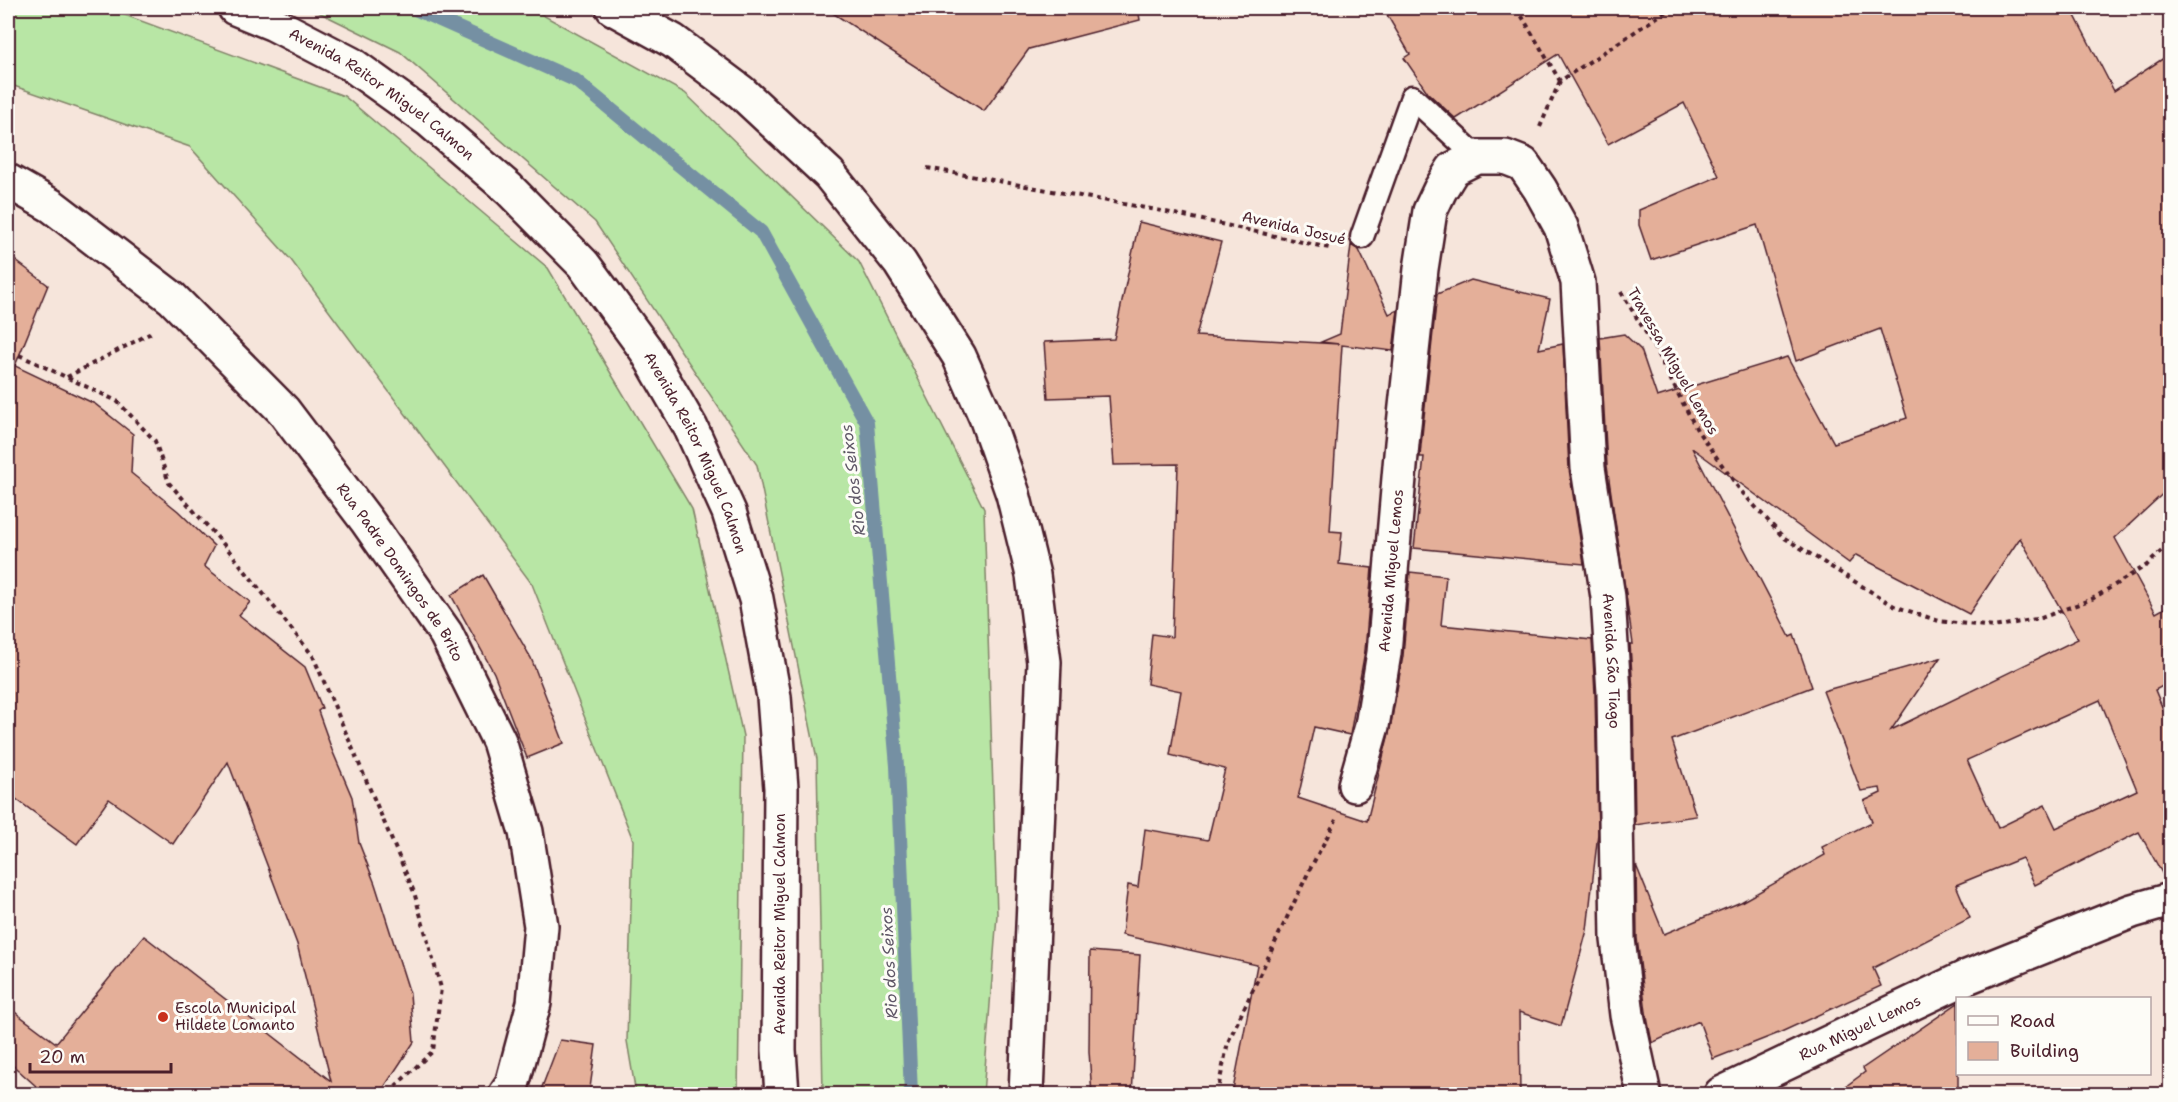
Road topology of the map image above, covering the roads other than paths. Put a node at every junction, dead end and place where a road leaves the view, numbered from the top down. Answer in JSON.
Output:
{"nodes":[{"id":1,"x":235,"y":8,"type":"edge"},
{"id":2,"x":613,"y":8,"type":"edge"},
{"id":3,"x":1477,"y":157,"type":"junction"},
{"id":4,"x":8,"y":181,"type":"edge"},
{"id":5,"x":1362,"y":237,"type":"dead end"},
{"id":6,"x":1355,"y":785,"type":"road end"},
{"id":7,"x":2170,"y":900,"type":"edge"},
{"id":8,"x":506,"y":1095,"type":"edge"},
{"id":9,"x":782,"y":1095,"type":"edge"},
{"id":10,"x":1026,"y":1095,"type":"edge"},
{"id":11,"x":1644,"y":1095,"type":"edge"},
{"id":12,"x":1721,"y":1095,"type":"edge"}],
"edges":[{"from":1,"to":9,"type":"main road","name":"Avenida Reitor Miguel Calmon"},
{"from":2,"to":10,"type":"main road"},
{"from":3,"to":5,"type":"lane"},
{"from":3,"to":6,"type":"main road","name":"Avenida Miguel Lemos"},
{"from":3,"to":11,"type":"main road","name":"Avenida São Tiago"},
{"from":4,"to":8,"type":"main road","name":"Rua Padre Domingos de Brito"},
{"from":7,"to":12,"type":"main road","name":"Rua Miguel Lemos"}]}
